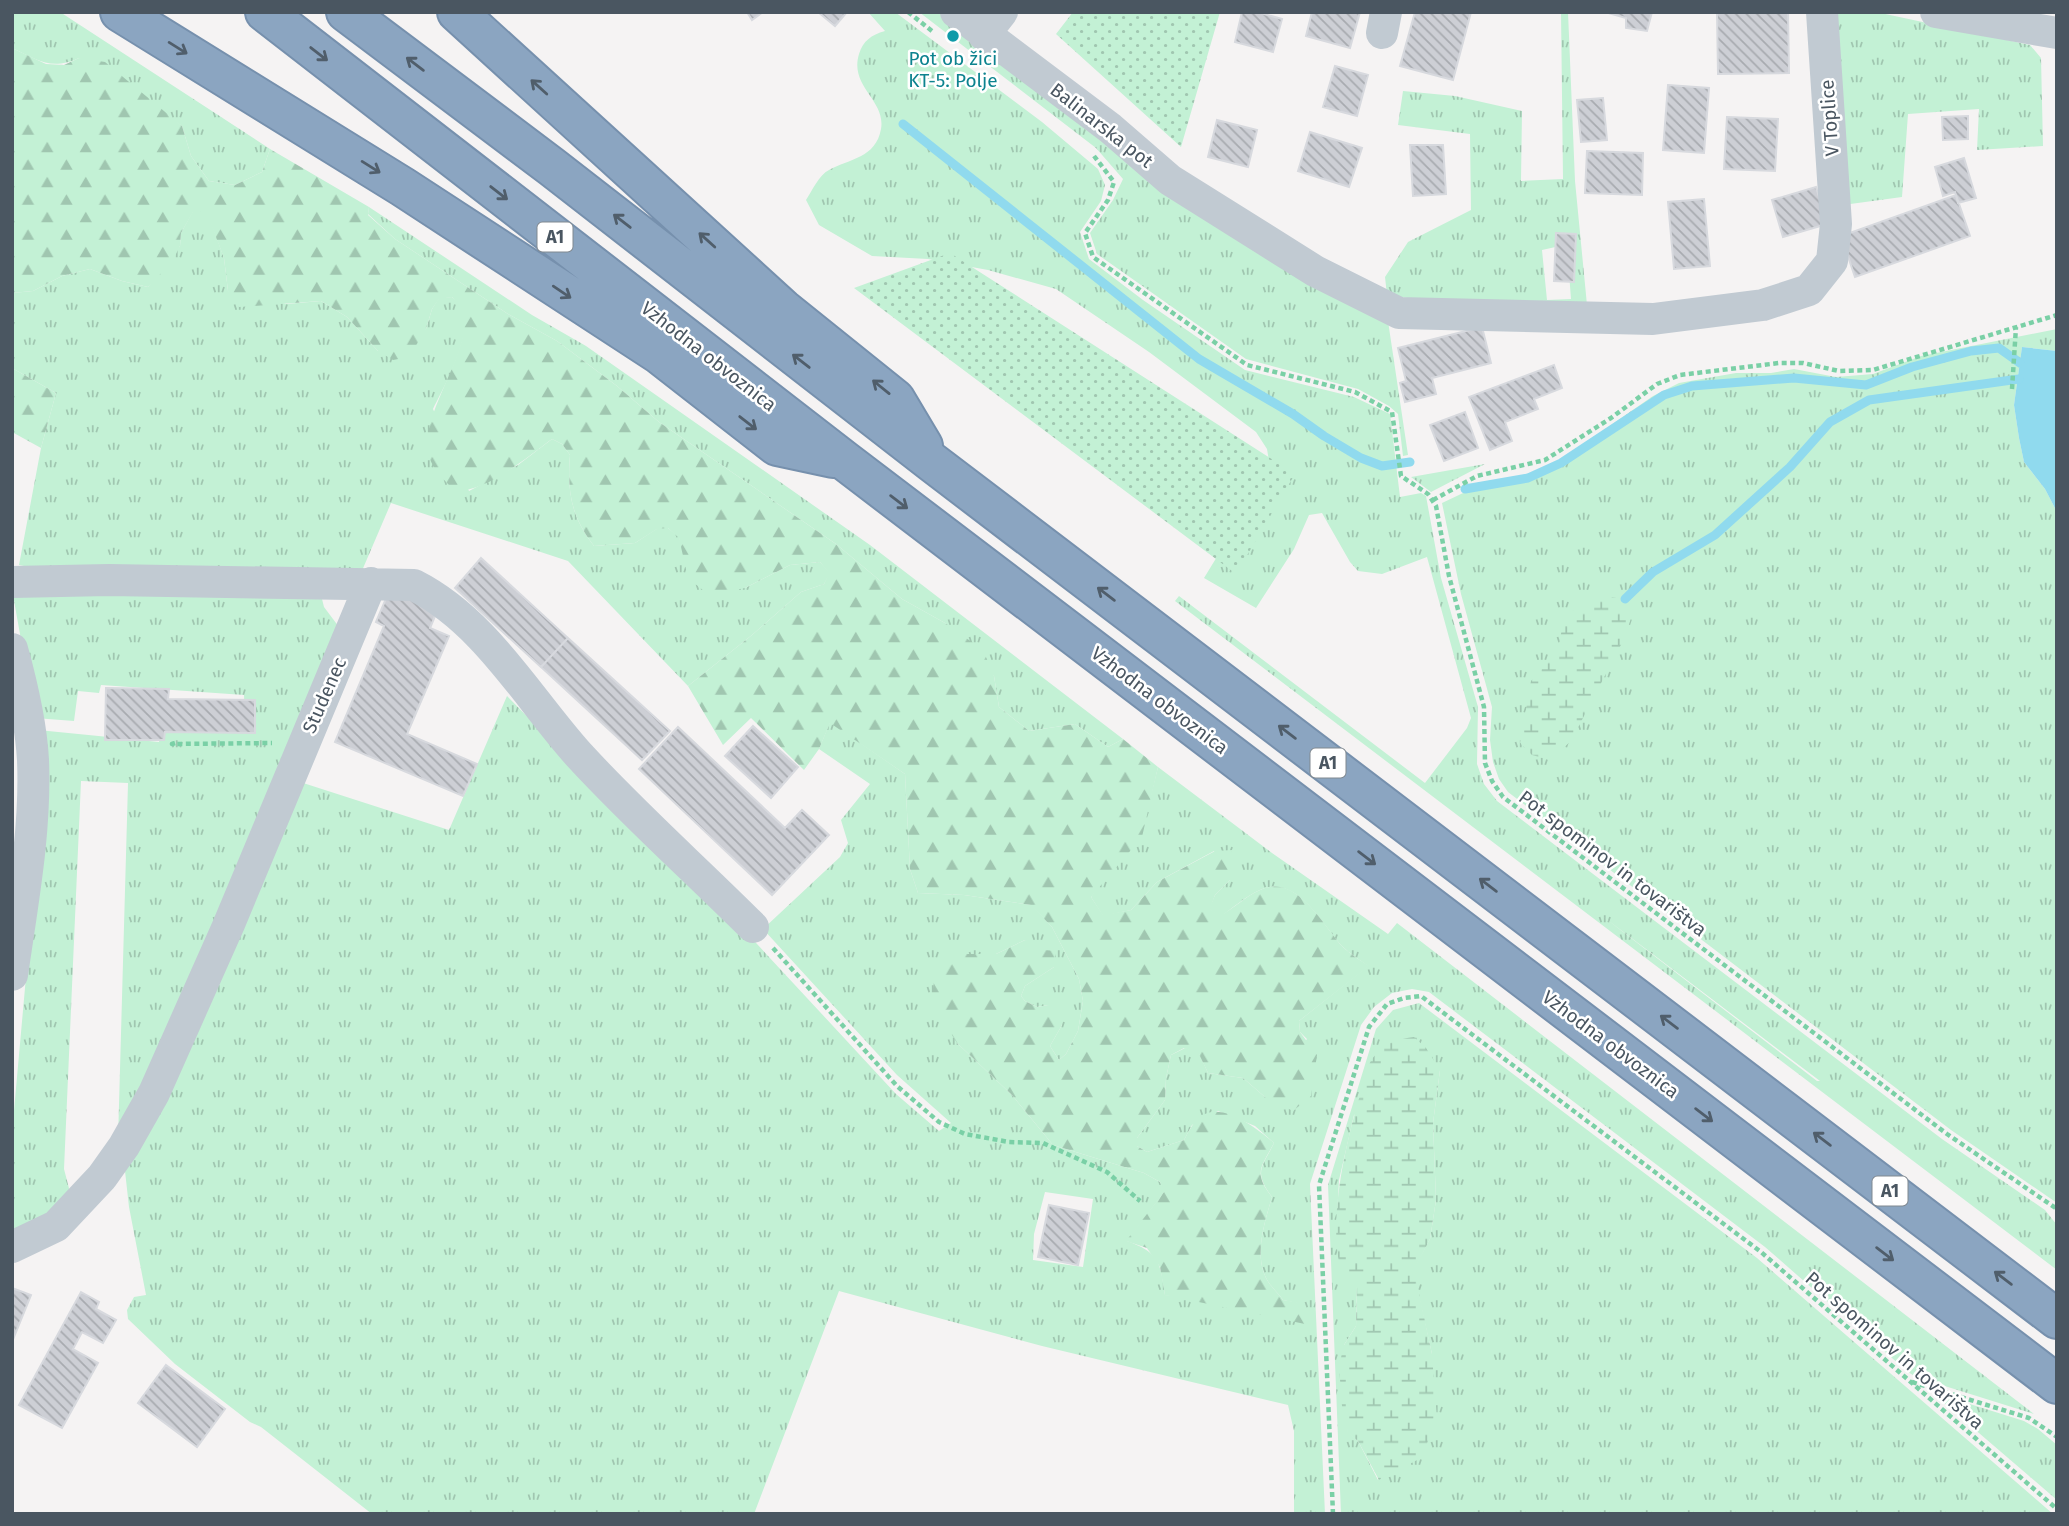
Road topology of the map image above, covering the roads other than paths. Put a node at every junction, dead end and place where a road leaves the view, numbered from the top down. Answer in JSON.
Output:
{"nodes":[{"id":1,"x":120,"y":12,"type":"edge"},
{"id":2,"x":265,"y":12,"type":"edge"},
{"id":3,"x":346,"y":12,"type":"edge"},
{"id":4,"x":457,"y":12,"type":"edge"},
{"id":5,"x":1822,"y":12,"type":"edge"},
{"id":6,"x":1936,"y":12,"type":"edge"},
{"id":7,"x":946,"y":23,"type":"edge"},
{"id":8,"x":993,"y":23,"type":"edge"},
{"id":9,"x":2057,"y":33,"type":"edge"},
{"id":10,"x":1252,"y":233,"type":"joint"},
{"id":11,"x":845,"y":461,"type":"junction"},
{"id":12,"x":933,"y":463,"type":"junction"},
{"id":13,"x":12,"y":582,"type":"edge"},
{"id":14,"x":371,"y":583,"type":"junction"},
{"id":15,"x":12,"y":649,"type":"edge"},
{"id":16,"x":753,"y":927,"type":"road end"},
{"id":17,"x":12,"y":975,"type":"edge"},
{"id":18,"x":12,"y":1247,"type":"edge"},
{"id":19,"x":2057,"y":1319,"type":"edge"},
{"id":20,"x":2057,"y":1384,"type":"edge"}],
"edges":[{"from":1,"to":11,"type":"highway","one_way":true},
{"from":2,"to":11,"type":"highway","name":"Vzhodna obvoznica","number":"A1","one_way":true},
{"from":12,"to":3,"type":"highway","number":"A1","one_way":true},
{"from":12,"to":4,"type":"highway","one_way":true},
{"from":5,"to":10,"type":"street","name":"V Toplice"},
{"from":6,"to":9,"type":"street"},
{"from":7,"to":8,"type":"street","name":"Balinarska pot"},
{"from":8,"to":10,"type":"street","name":"Balinarska pot"},
{"from":11,"to":20,"type":"highway","name":"Vzhodna obvoznica","number":"A1","one_way":true},
{"from":19,"to":12,"type":"highway","number":"A1","one_way":true},
{"from":13,"to":14,"type":"street"},
{"from":14,"to":16,"type":"street"},
{"from":14,"to":18,"type":"street","name":"Studenec"},
{"from":15,"to":17,"type":"street"}]}
